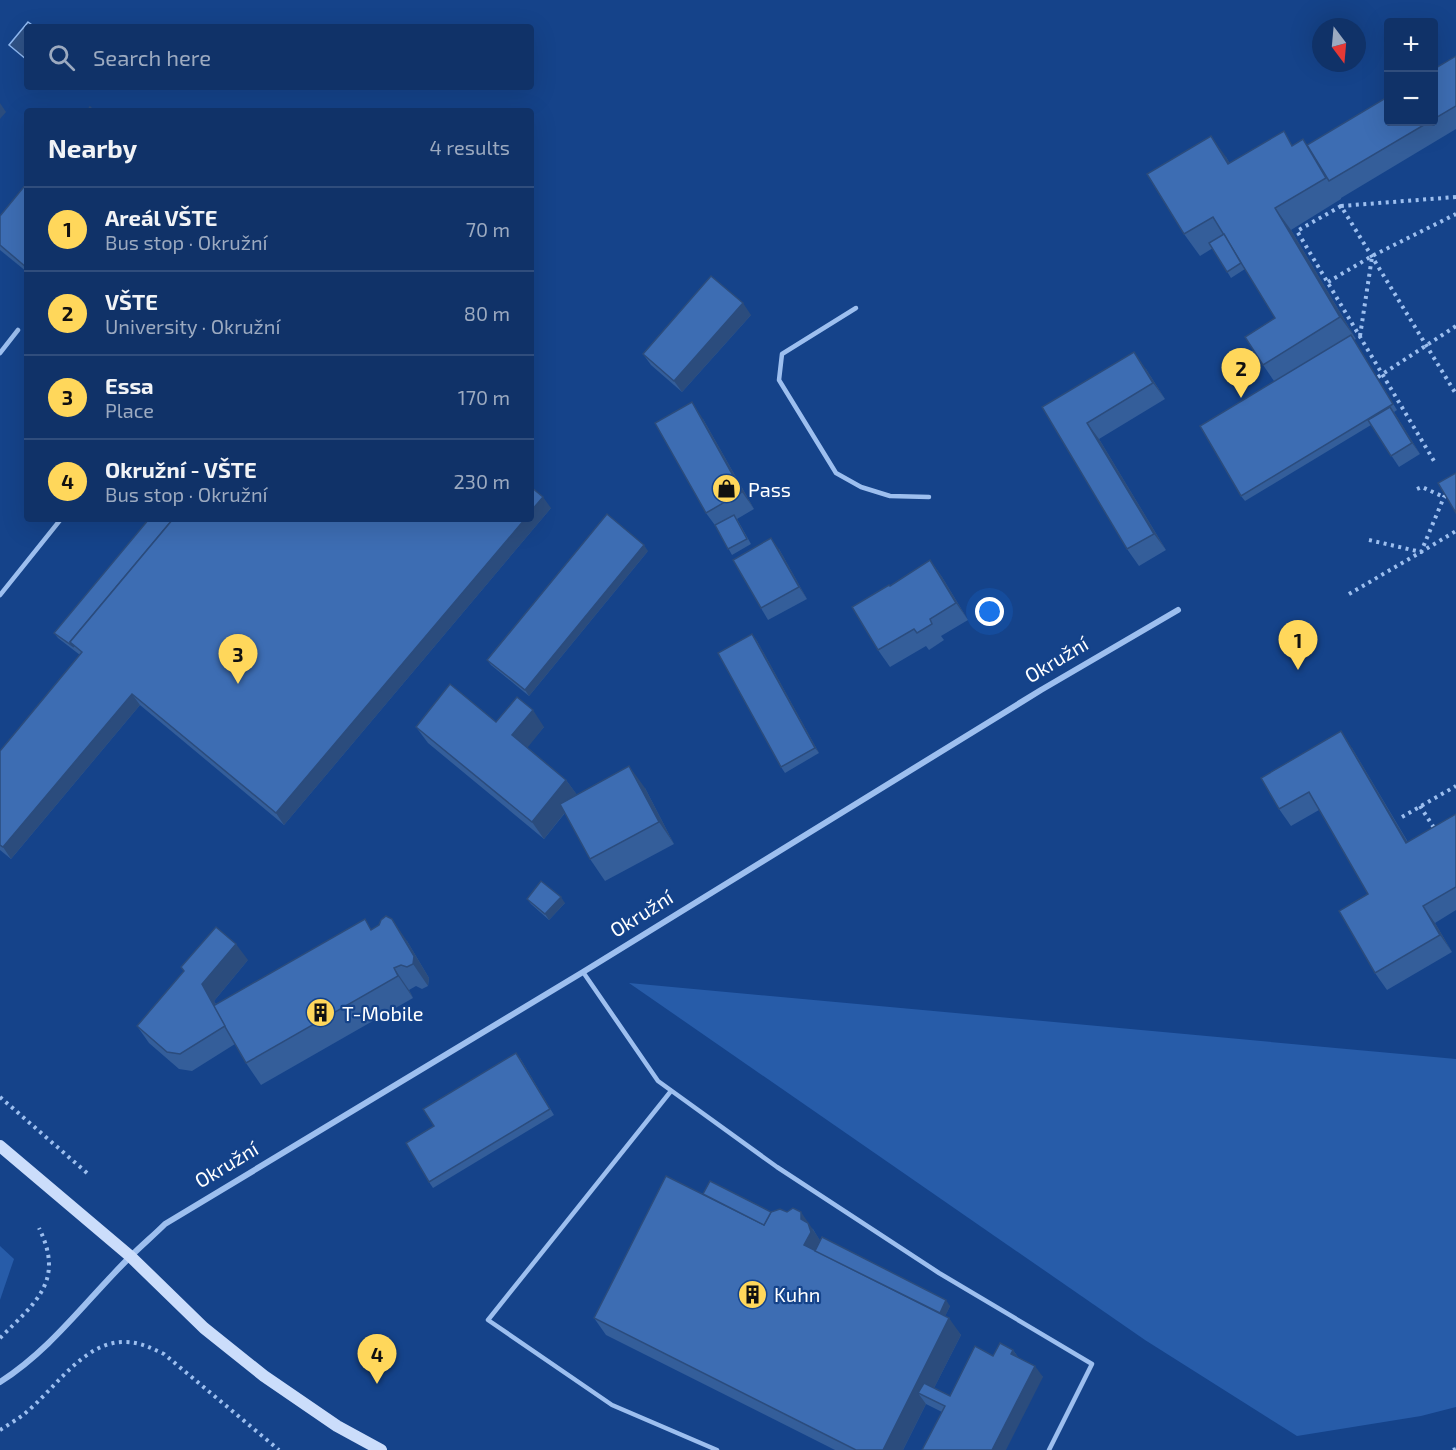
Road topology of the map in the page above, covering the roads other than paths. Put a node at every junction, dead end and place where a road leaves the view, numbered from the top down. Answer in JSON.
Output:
{"nodes":[{"id":1,"x":856,"y":308,"type":"dead end"},
{"id":2,"x":18,"y":330,"type":"dead end"},
{"id":3,"x":0,"y":353,"type":"edge"},
{"id":4,"x":929,"y":497,"type":"dead end"},
{"id":5,"x":59,"y":522,"type":"edge"},
{"id":6,"x":0,"y":595,"type":"edge"},
{"id":7,"x":1178,"y":610,"type":"dead end"},
{"id":8,"x":583,"y":972,"type":"junction"},
{"id":9,"x":671,"y":1090,"type":"junction"},
{"id":10,"x":0,"y":1146,"type":"edge"},
{"id":11,"x":130,"y":1256,"type":"junction"},
{"id":12,"x":0,"y":1382,"type":"edge"},
{"id":13,"x":381,"y":1450,"type":"edge"},
{"id":14,"x":717,"y":1450,"type":"edge"},
{"id":15,"x":1050,"y":1450,"type":"edge"}],
"edges":[{"from":1,"to":4,"type":"lane"},
{"from":2,"to":3,"type":"lane"},
{"from":5,"to":6,"type":"lane"},
{"from":7,"to":8,"type":"street","name":"Okružní"},
{"from":8,"to":9,"type":"lane"},
{"from":8,"to":11,"type":"street","name":"Okružní"},
{"from":9,"to":14,"type":"lane"},
{"from":9,"to":15,"type":"lane"},
{"from":10,"to":11,"type":"main road"},
{"from":11,"to":12,"type":"street","name":"Okružní"},
{"from":11,"to":13,"type":"main road"}]}
